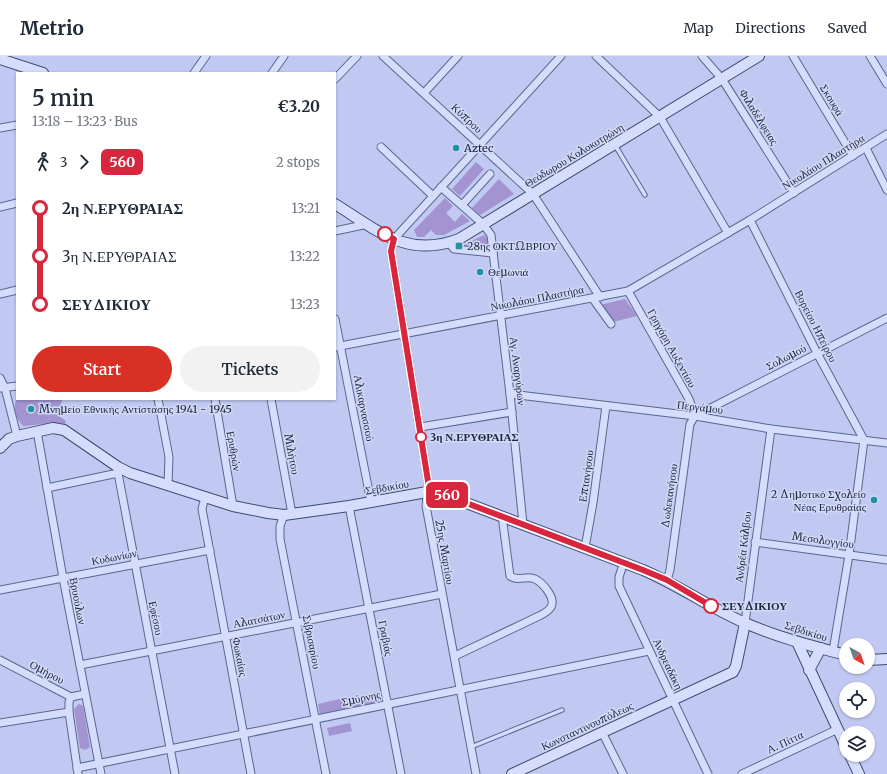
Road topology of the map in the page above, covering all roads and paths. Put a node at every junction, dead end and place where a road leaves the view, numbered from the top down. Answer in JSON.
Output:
{"nodes":[{"id":1,"x":206,"y":56,"type":"edge"},
{"id":2,"x":284,"y":56,"type":"edge"},
{"id":3,"x":356,"y":56,"type":"edge"},
{"id":4,"x":383,"y":56,"type":"edge"},
{"id":5,"x":458,"y":56,"type":"edge"},
{"id":6,"x":561,"y":56,"type":"edge"},
{"id":7,"x":596,"y":56,"type":"edge"},
{"id":8,"x":702,"y":56,"type":"edge"},
{"id":9,"x":759,"y":56,"type":"edge"},
{"id":10,"x":793,"y":56,"type":"edge"},
{"id":11,"x":870,"y":56,"type":"edge"},
{"id":12,"x":0,"y":59,"type":"edge"},
{"id":13,"x":20,"y":69,"type":"edge"},
{"id":14,"x":37,"y":72,"type":"edge"},
{"id":15,"x":195,"y":72,"type":"edge"},
{"id":16,"x":273,"y":72,"type":"edge"},
{"id":17,"x":336,"y":78,"type":"edge"},
{"id":18,"x":722,"y":79,"type":"junction"},
{"id":19,"x":887,"y":84,"type":"edge"},
{"id":20,"x":424,"y":93,"type":"junction"},
{"id":21,"x":660,"y":117,"type":"junction"},
{"id":22,"x":16,"y":125,"type":"edge"},
{"id":23,"x":0,"y":128,"type":"edge"},
{"id":24,"x":887,"y":134,"type":"edge"},
{"id":25,"x":615,"y":144,"type":"junction"},
{"id":26,"x":480,"y":145,"type":"junction"},
{"id":27,"x":381,"y":147,"type":"dead end"},
{"id":28,"x":866,"y":148,"type":"junction"},
{"id":29,"x":853,"y":156,"type":"junction"},
{"id":30,"x":500,"y":163,"type":"junction"},
{"id":31,"x":441,"y":187,"type":"junction"},
{"id":32,"x":887,"y":190,"type":"edge"},
{"id":33,"x":794,"y":193,"type":"junction"},
{"id":34,"x":533,"y":194,"type":"junction"},
{"id":35,"x":645,"y":195,"type":"dead end"},
{"id":36,"x":433,"y":196,"type":"junction"},
{"id":37,"x":16,"y":203,"type":"edge"},
{"id":38,"x":336,"y":205,"type":"edge"},
{"id":39,"x":462,"y":206,"type":"junction"},
{"id":40,"x":0,"y":207,"type":"edge"},
{"id":41,"x":750,"y":220,"type":"junction"},
{"id":42,"x":369,"y":224,"type":"junction"},
{"id":43,"x":484,"y":224,"type":"junction"},
{"id":44,"x":336,"y":231,"type":"edge"},
{"id":45,"x":728,"y":233,"type":"junction"},
{"id":46,"x":394,"y":239,"type":"junction"},
{"id":47,"x":449,"y":243,"type":"junction"},
{"id":48,"x":493,"y":253,"type":"junction"},
{"id":49,"x":16,"y":290,"type":"edge"},
{"id":50,"x":628,"y":291,"type":"junction"},
{"id":51,"x":0,"y":294,"type":"edge"},
{"id":52,"x":596,"y":298,"type":"junction"},
{"id":53,"x":500,"y":316,"type":"junction"},
{"id":54,"x":887,"y":318,"type":"edge"},
{"id":55,"x":611,"y":324,"type":"dead end"},
{"id":56,"x":336,"y":328,"type":"edge"},
{"id":57,"x":404,"y":335,"type":"junction"},
{"id":58,"x":338,"y":347,"type":"edge"},
{"id":59,"x":817,"y":353,"type":"junction"},
{"id":60,"x":0,"y":378,"type":"edge"},
{"id":61,"x":16,"y":386,"type":"edge"},
{"id":62,"x":2,"y":388,"type":"edge"},
{"id":63,"x":510,"y":394,"type":"junction"},
{"id":64,"x":158,"y":400,"type":"edge"},
{"id":65,"x":215,"y":400,"type":"edge"},
{"id":66,"x":271,"y":400,"type":"edge"},
{"id":67,"x":606,"y":406,"type":"junction"},
{"id":68,"x":512,"y":412,"type":"junction"},
{"id":69,"x":695,"y":416,"type":"junction"},
{"id":70,"x":420,"y":427,"type":"junction"},
{"id":71,"x":771,"y":429,"type":"junction"},
{"id":72,"x":37,"y":431,"type":"junction"},
{"id":73,"x":17,"y":436,"type":"junction"},
{"id":74,"x":864,"y":440,"type":"junction"},
{"id":75,"x":887,"y":443,"type":"edge"},
{"id":76,"x":0,"y":448,"type":"edge"},
{"id":77,"x":118,"y":470,"type":"junction"},
{"id":78,"x":168,"y":485,"type":"junction"},
{"id":79,"x":47,"y":488,"type":"junction"},
{"id":80,"x":428,"y":492,"type":"junction"},
{"id":81,"x":205,"y":497,"type":"junction"},
{"id":82,"x":371,"y":502,"type":"junction"},
{"id":83,"x":233,"y":506,"type":"junction"},
{"id":84,"x":349,"y":506,"type":"junction"},
{"id":85,"x":288,"y":514,"type":"junction"},
{"id":86,"x":502,"y":516,"type":"junction"},
{"id":87,"x":524,"y":524,"type":"junction"},
{"id":88,"x":755,"y":542,"type":"junction"},
{"id":89,"x":585,"y":548,"type":"junction"},
{"id":90,"x":210,"y":550,"type":"junction"},
{"id":91,"x":849,"y":555,"type":"junction"},
{"id":92,"x":887,"y":560,"type":"edge"},
{"id":93,"x":624,"y":562,"type":"junction"},
{"id":94,"x":134,"y":564,"type":"junction"},
{"id":95,"x":63,"y":578,"type":"junction"},
{"id":96,"x":667,"y":580,"type":"junction"},
{"id":97,"x":0,"y":590,"type":"edge"},
{"id":98,"x":442,"y":594,"type":"junction"},
{"id":99,"x":369,"y":608,"type":"junction"},
{"id":100,"x":297,"y":622,"type":"junction"},
{"id":101,"x":745,"y":623,"type":"junction"},
{"id":102,"x":224,"y":636,"type":"junction"},
{"id":103,"x":797,"y":642,"type":"junction"},
{"id":104,"x":821,"y":648,"type":"junction"},
{"id":105,"x":152,"y":651,"type":"junction"},
{"id":106,"x":649,"y":651,"type":"junction"},
{"id":107,"x":833,"y":651,"type":"junction"},
{"id":108,"x":839,"y":653,"type":"edge"},
{"id":109,"x":454,"y":656,"type":"junction"},
{"id":110,"x":887,"y":659,"type":"edge"},
{"id":111,"x":0,"y":660,"type":"edge"},
{"id":112,"x":875,"y":660,"type":"edge"},
{"id":113,"x":80,"y":665,"type":"junction"},
{"id":114,"x":809,"y":670,"type":"junction"},
{"id":115,"x":461,"y":689,"type":"junction"},
{"id":116,"x":85,"y":694,"type":"junction"},
{"id":117,"x":71,"y":697,"type":"junction"},
{"id":118,"x":672,"y":699,"type":"junction"},
{"id":119,"x":388,"y":704,"type":"junction"},
{"id":120,"x":562,"y":710,"type":"dead end"},
{"id":121,"x":69,"y":712,"type":"junction"},
{"id":122,"x":316,"y":719,"type":"junction"},
{"id":123,"x":0,"y":723,"type":"edge"},
{"id":124,"x":838,"y":730,"type":"joint"},
{"id":125,"x":602,"y":732,"type":"junction"},
{"id":126,"x":243,"y":734,"type":"junction"},
{"id":127,"x":471,"y":747,"type":"junction"},
{"id":128,"x":170,"y":749,"type":"junction"},
{"id":129,"x":853,"y":762,"type":"edge"},
{"id":130,"x":99,"y":763,"type":"junction"},
{"id":131,"x":78,"y":771,"type":"edge"},
{"id":132,"x":101,"y":774,"type":"edge"},
{"id":133,"x":175,"y":774,"type":"edge"},
{"id":134,"x":251,"y":774,"type":"edge"},
{"id":135,"x":326,"y":774,"type":"edge"},
{"id":136,"x":401,"y":774,"type":"edge"},
{"id":137,"x":476,"y":774,"type":"edge"},
{"id":138,"x":512,"y":774,"type":"edge"},
{"id":139,"x":623,"y":774,"type":"edge"},
{"id":140,"x":708,"y":774,"type":"edge"},
{"id":141,"x":742,"y":774,"type":"edge"},
{"id":142,"x":859,"y":774,"type":"edge"}],
"edges":[{"from":1,"to":15,"type":"street"},
{"from":2,"to":16,"type":"street"},
{"from":3,"to":17,"type":"street"},
{"from":4,"to":20,"type":"street","name":"Κύπρου"},
{"from":5,"to":20,"type":"street"},
{"from":6,"to":26,"type":"street"},
{"from":7,"to":21,"type":"street"},
{"from":8,"to":18,"type":"street","name":"Φιλαδέλφειας"},
{"from":9,"to":18,"type":"street","name":"Θεόδωρου Κολοκοτρώνη"},
{"from":10,"to":29,"type":"street","name":"Σκουφά"},
{"from":11,"to":19,"type":"street"},
{"from":12,"to":13,"type":"street"},
{"from":13,"to":14,"type":"street"},
{"from":18,"to":21,"type":"street","name":"Θεόδωρου Κολοκοτρώνη"},
{"from":18,"to":33,"type":"street","name":"Φιλαδέλφειας"},
{"from":20,"to":26,"type":"street","name":"Κύπρου"},
{"from":21,"to":25,"type":"street","name":"Θεόδωρου Κολοκοτρώνη"},
{"from":21,"to":45,"type":"street"},
{"from":22,"to":23,"type":"street"},
{"from":24,"to":28,"type":"street","name":"Νικολάου Πλαστήρα"},
{"from":25,"to":34,"type":"street","name":"Θεόδωρου Κολοκοτρώνη"},
{"from":25,"to":35,"type":"lane"},
{"from":26,"to":30,"type":"street","name":"Κύπρου"},
{"from":26,"to":31,"type":"street"},
{"from":27,"to":36,"type":"street"},
{"from":28,"to":29,"type":"street","name":"Νικολάου Πλαστήρα"},
{"from":28,"to":32,"type":"street"},
{"from":29,"to":33,"type":"street","name":"Νικολάου Πλαστήρα"},
{"from":30,"to":34,"type":"street","name":"Κύπρου"},
{"from":30,"to":39,"type":"street"},
{"from":31,"to":36,"type":"street"},
{"from":31,"to":39,"type":"street"},
{"from":33,"to":41,"type":"street","name":"Νικολάου Πλαστήρα"},
{"from":34,"to":43,"type":"street","name":"Θεόδωρου Κολοκοτρώνη"},
{"from":34,"to":52,"type":"street","name":"Κύπρου"},
{"from":36,"to":46,"type":"street"},
{"from":37,"to":40,"type":"street"},
{"from":38,"to":42,"type":"street","name":"Θεόδωρου Κολοκοτρώνη"},
{"from":39,"to":43,"type":"street"},
{"from":41,"to":45,"type":"street","name":"Νικολάου Πλαστήρα"},
{"from":41,"to":59,"type":"street","name":"Βορείου Ηπείρου"},
{"from":42,"to":44,"type":"street"},
{"from":42,"to":46,"type":"street","name":"Θεόδωρου Κολοκοτρώνη"},
{"from":43,"to":47,"type":"street","name":"Θεόδωρου Κολοκοτρώνη"},
{"from":43,"to":48,"type":"street","name":"Αγ. Αναργύρων"},
{"from":45,"to":50,"type":"street","name":"Νικολάου Πλαστήρα"},
{"from":46,"to":47,"type":"street","name":"Θεόδωρου Κολοκοτρώνη"},
{"from":46,"to":57,"type":"street","name":"25ης Μαρτίου"},
{"from":47,"to":48,"type":"street"},
{"from":48,"to":53,"type":"street","name":"Αγ. Αναργύρων"},
{"from":49,"to":51,"type":"street"},
{"from":50,"to":52,"type":"street","name":"Νικολάου Πλαστήρα"},
{"from":50,"to":69,"type":"street","name":"Γρηγόρη Αυξεντίου"},
{"from":52,"to":53,"type":"street","name":"Νικολάου Πλαστήρα"},
{"from":52,"to":55,"type":"street","name":"Κύπρου"},
{"from":53,"to":57,"type":"street","name":"Νικολάου Πλαστήρα"},
{"from":53,"to":63,"type":"street","name":"Αγ. Αναργύρων"},
{"from":54,"to":59,"type":"street","name":"Σολωμού"},
{"from":56,"to":58,"type":"street","name":"Αλικαρνασσού"},
{"from":57,"to":58,"type":"street","name":"Νικολάου Πλαστήρα"},
{"from":57,"to":70,"type":"street","name":"25ης Μαρτίου"},
{"from":58,"to":82,"type":"street","name":"Αλικαρνασσού"},
{"from":59,"to":69,"type":"street","name":"Σολωμού"},
{"from":59,"to":74,"type":"street","name":"Βορείου Ηπείρου"},
{"from":60,"to":62,"type":"street"},
{"from":61,"to":62,"type":"street"},
{"from":62,"to":73,"type":"street"},
{"from":63,"to":67,"type":"street","name":"Περγάμου"},
{"from":63,"to":68,"type":"street","name":"Αγ. Αναργύρων"},
{"from":64,"to":78,"type":"street"},
{"from":65,"to":83,"type":"street","name":"Ερυθρών"},
{"from":66,"to":85,"type":"street","name":"Μιλήτου"},
{"from":67,"to":69,"type":"street","name":"Περγάμου"},
{"from":67,"to":89,"type":"street","name":"Επτανήσου"},
{"from":68,"to":70,"type":"street"},
{"from":68,"to":87,"type":"street","name":"Αγ. Αναργύρων"},
{"from":69,"to":71,"type":"street","name":"Περγάμου"},
{"from":69,"to":96,"type":"street","name":"Δωδεκανήσου"},
{"from":70,"to":80,"type":"street","name":"25ης Μαρτίου"},
{"from":71,"to":74,"type":"street","name":"Περγάμου"},
{"from":71,"to":88,"type":"street","name":"Ανδρέα Κάλβου"},
{"from":72,"to":73,"type":"street","name":"Σεβδικίου"},
{"from":72,"to":77,"type":"street","name":"Σεβδικίου"},
{"from":72,"to":79,"type":"street","name":"Βρυούλων"},
{"from":73,"to":76,"type":"street"},
{"from":74,"to":75,"type":"street","name":"Περγάμου"},
{"from":74,"to":91,"type":"street"},
{"from":77,"to":78,"type":"street","name":"Σεβδικίου"},
{"from":77,"to":79,"type":"street"},
{"from":77,"to":94,"type":"street","name":"Εφέσου"},
{"from":78,"to":81,"type":"street","name":"Σεβδικίου"},
{"from":79,"to":95,"type":"street","name":"Βρυούλων"},
{"from":80,"to":82,"type":"street","name":"Σεβδικίου"},
{"from":80,"to":86,"type":"street","name":"Σεβδικίου"},
{"from":80,"to":98,"type":"street","name":"25ης Μαρτίου"},
{"from":81,"to":83,"type":"street","name":"Σεβδικίου"},
{"from":81,"to":90,"type":"street","name":"Φωκαίας"},
{"from":82,"to":84,"type":"street","name":"Σεβδικίου"},
{"from":83,"to":85,"type":"street","name":"Σεβδικίου"},
{"from":84,"to":85,"type":"street","name":"Σεβδικίου"},
{"from":84,"to":99,"type":"street","name":"Γραβιάς"},
{"from":85,"to":100,"type":"street","name":"Σιβρισαρίου"},
{"from":86,"to":87,"type":"street","name":"Σεβδικίου"},
{"from":86,"to":109,"type":"street"},
{"from":87,"to":89,"type":"street","name":"Σεβδικίου"},
{"from":88,"to":91,"type":"street","name":"Μεσολογγίου"},
{"from":88,"to":101,"type":"street","name":"Ανδρέα Κάλβου"},
{"from":89,"to":93,"type":"street","name":"Σεβδικίου"},
{"from":90,"to":94,"type":"street","name":"Κυδωνίων"},
{"from":90,"to":102,"type":"street","name":"Φωκαίας"},
{"from":91,"to":92,"type":"street","name":"Μεσολογγίου"},
{"from":91,"to":107,"type":"street"},
{"from":93,"to":96,"type":"street","name":"Σεβδικίου"},
{"from":93,"to":106,"type":"street","name":"Ανδρεαδάκη"},
{"from":94,"to":95,"type":"street","name":"Κυδωνίων"},
{"from":94,"to":105,"type":"street","name":"Εφέσου"},
{"from":95,"to":97,"type":"street","name":"Κυδωνίων"},
{"from":95,"to":113,"type":"street","name":"Βρυούλων"},
{"from":96,"to":101,"type":"street","name":"Σεβδικίου"},
{"from":98,"to":99,"type":"street","name":"Αλατσάτων"},
{"from":98,"to":109,"type":"street","name":"25ης Μαρτίου"},
{"from":99,"to":100,"type":"street","name":"Αλατσάτων"},
{"from":99,"to":119,"type":"street","name":"Γραβιάς"},
{"from":100,"to":102,"type":"street","name":"Αλατσάτων"},
{"from":100,"to":122,"type":"street","name":"Σιβρισαρίου"},
{"from":101,"to":103,"type":"street","name":"Σεβδικίου"},
{"from":101,"to":118,"type":"street","name":"Ανδρέα Κάλβου"},
{"from":102,"to":105,"type":"street","name":"Αλατσάτων"},
{"from":102,"to":126,"type":"street","name":"Φωκαίας"},
{"from":103,"to":104,"type":"street","name":"Σεβδικίου"},
{"from":103,"to":114,"type":"street"},
{"from":104,"to":107,"type":"street","name":"Σεβδικίου"},
{"from":104,"to":114,"type":"street"},
{"from":105,"to":113,"type":"street","name":"Αλατσάτων"},
{"from":105,"to":128,"type":"street","name":"Εφέσου"},
{"from":106,"to":115,"type":"street","name":"Σμύρνης"},
{"from":106,"to":118,"type":"street","name":"Ανδρεαδάκη"},
{"from":107,"to":108,"type":"street","name":"Σεβδικίου"},
{"from":109,"to":115,"type":"street","name":"25ης Μαρτίου"},
{"from":110,"to":112,"type":"street"},
{"from":111,"to":117,"type":"street","name":"Ομήρου"},
{"from":113,"to":116,"type":"street","name":"Βρυούλων"},
{"from":114,"to":124,"type":"street"},
{"from":115,"to":119,"type":"street","name":"Σμύρνης"},
{"from":115,"to":127,"type":"street","name":"25ης Μαρτίου"},
{"from":116,"to":117,"type":"street","name":"Ομήρου"},
{"from":116,"to":130,"type":"street","name":"Βρυούλων"},
{"from":117,"to":121,"type":"street"},
{"from":118,"to":125,"type":"street","name":"Κωνσταντινουπόλεως"},
{"from":118,"to":140,"type":"street","name":"Ανδρεαδάκη"},
{"from":119,"to":122,"type":"street","name":"Σμύρνης"},
{"from":119,"to":136,"type":"street","name":"Γραβιάς"},
{"from":120,"to":127,"type":"lane"},
{"from":121,"to":123,"type":"street"},
{"from":121,"to":131,"type":"street"},
{"from":122,"to":126,"type":"street","name":"Σμύρνης"},
{"from":122,"to":135,"type":"street","name":"Σιβρισαρίου"},
{"from":124,"to":141,"type":"street","name":"Α. Πίττα"},
{"from":125,"to":138,"type":"street","name":"Κωνσταντινουπόλεως"},
{"from":125,"to":139,"type":"street"},
{"from":126,"to":128,"type":"street","name":"Σμύρνης"},
{"from":126,"to":134,"type":"street","name":"Φωκαίας"},
{"from":127,"to":137,"type":"street","name":"25ης Μαρτίου"},
{"from":128,"to":130,"type":"street","name":"Σμύρνης"},
{"from":128,"to":133,"type":"street","name":"Εφέσου"},
{"from":129,"to":142,"type":"street"},
{"from":130,"to":131,"type":"street","name":"Σμύρνης"},
{"from":130,"to":132,"type":"street","name":"Βρυούλων"}]}
